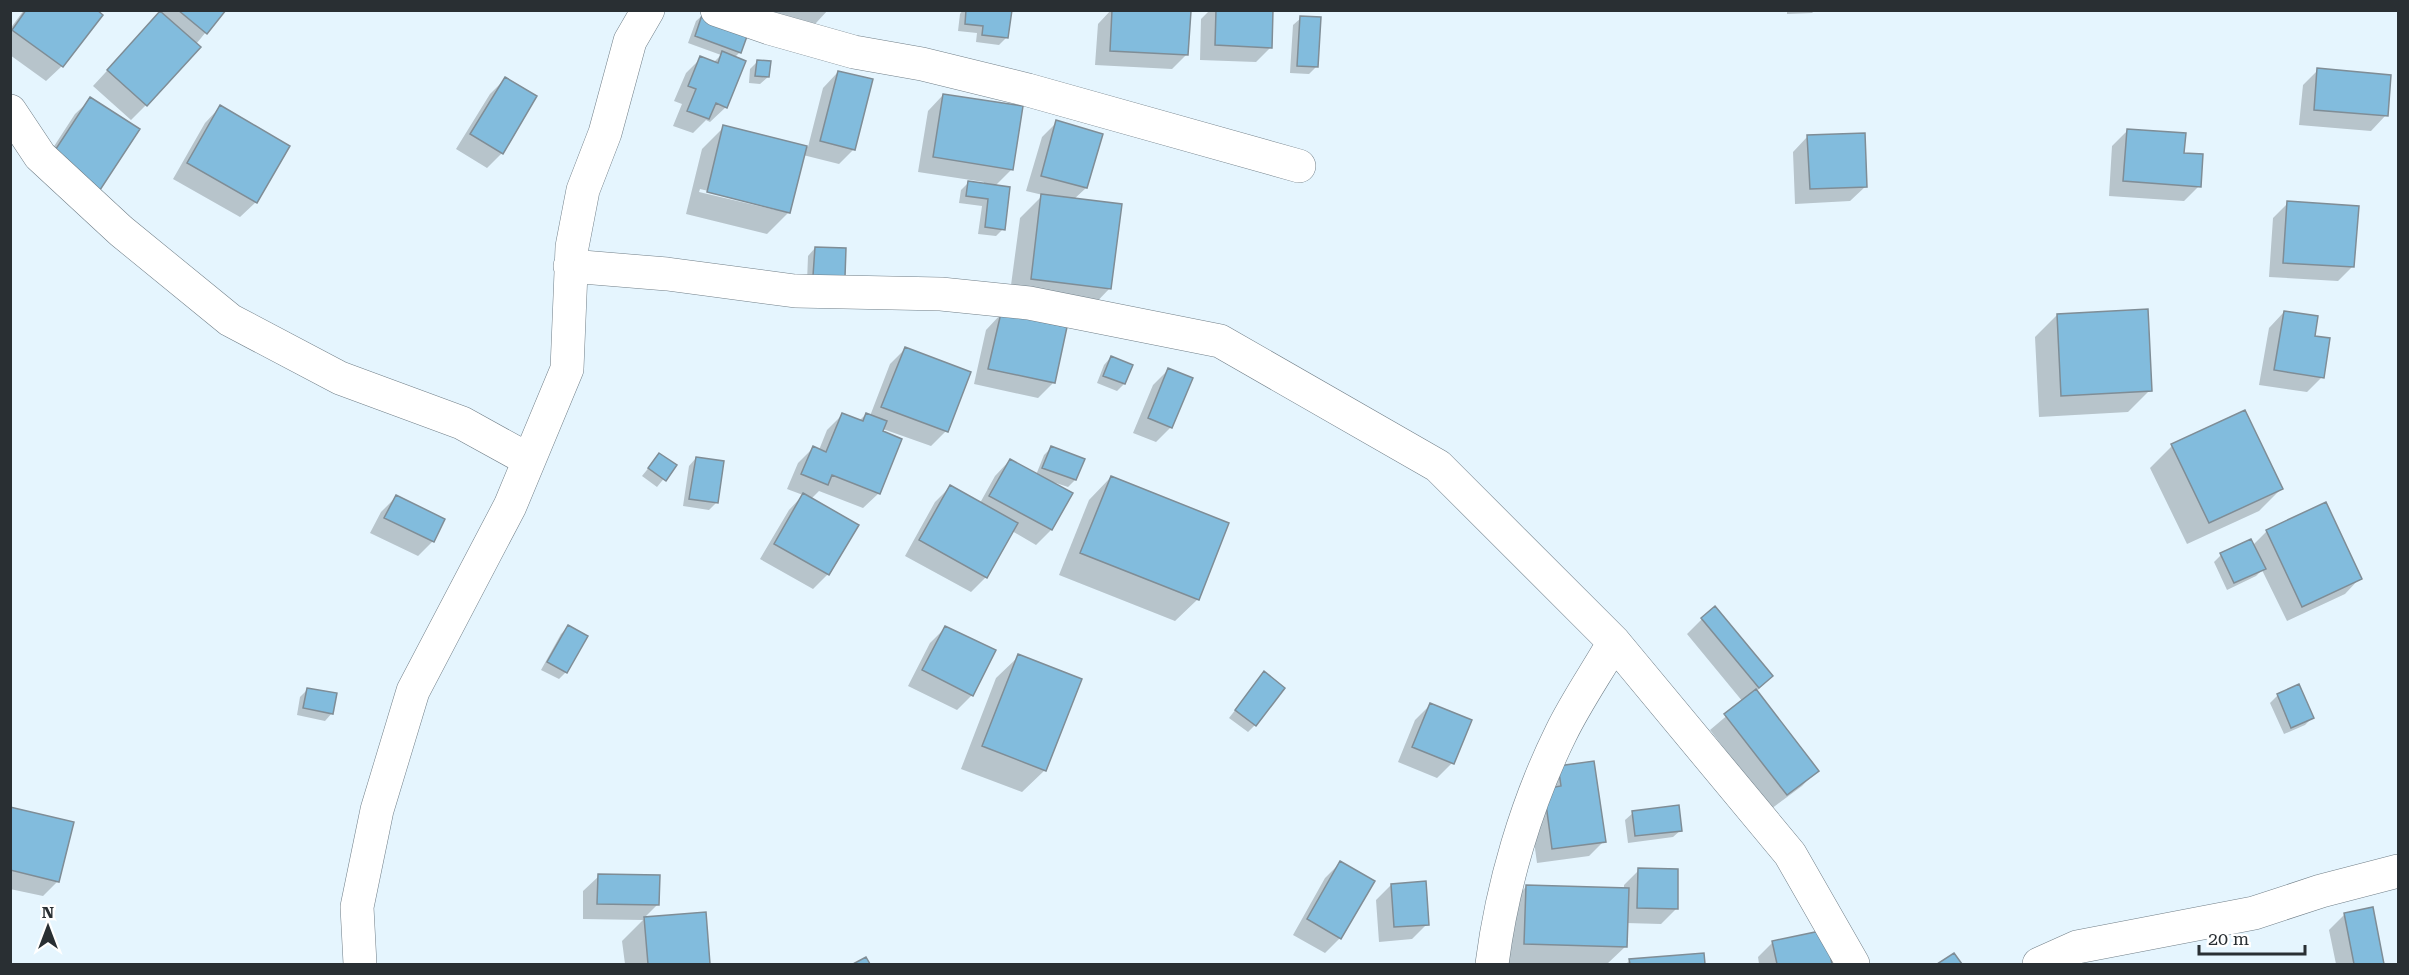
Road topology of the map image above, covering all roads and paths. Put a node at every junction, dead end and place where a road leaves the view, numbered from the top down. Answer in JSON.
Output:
{"nodes":[{"id":1,"x":648,"y":10,"type":"edge"},
{"id":2,"x":717,"y":10,"type":"edge"},
{"id":3,"x":10,"y":111,"type":"edge"},
{"id":4,"x":1299,"y":165,"type":"dead end"},
{"id":5,"x":570,"y":266,"type":"junction"},
{"id":6,"x":529,"y":460,"type":"junction"},
{"id":7,"x":1614,"y":642,"type":"junction"},
{"id":8,"x":2398,"y":871,"type":"edge"},
{"id":9,"x":360,"y":964,"type":"edge"},
{"id":10,"x":1492,"y":964,"type":"edge"},
{"id":11,"x":1853,"y":964,"type":"edge"},
{"id":12,"x":2039,"y":964,"type":"edge"}],
"edges":[{"from":1,"to":5,"type":"street"},
{"from":2,"to":4,"type":"street"},
{"from":3,"to":6,"type":"street"},
{"from":5,"to":6,"type":"street"},
{"from":5,"to":7,"type":"street"},
{"from":6,"to":9,"type":"street"},
{"from":7,"to":10,"type":"street"},
{"from":7,"to":11,"type":"street"},
{"from":8,"to":12,"type":"street"}]}
